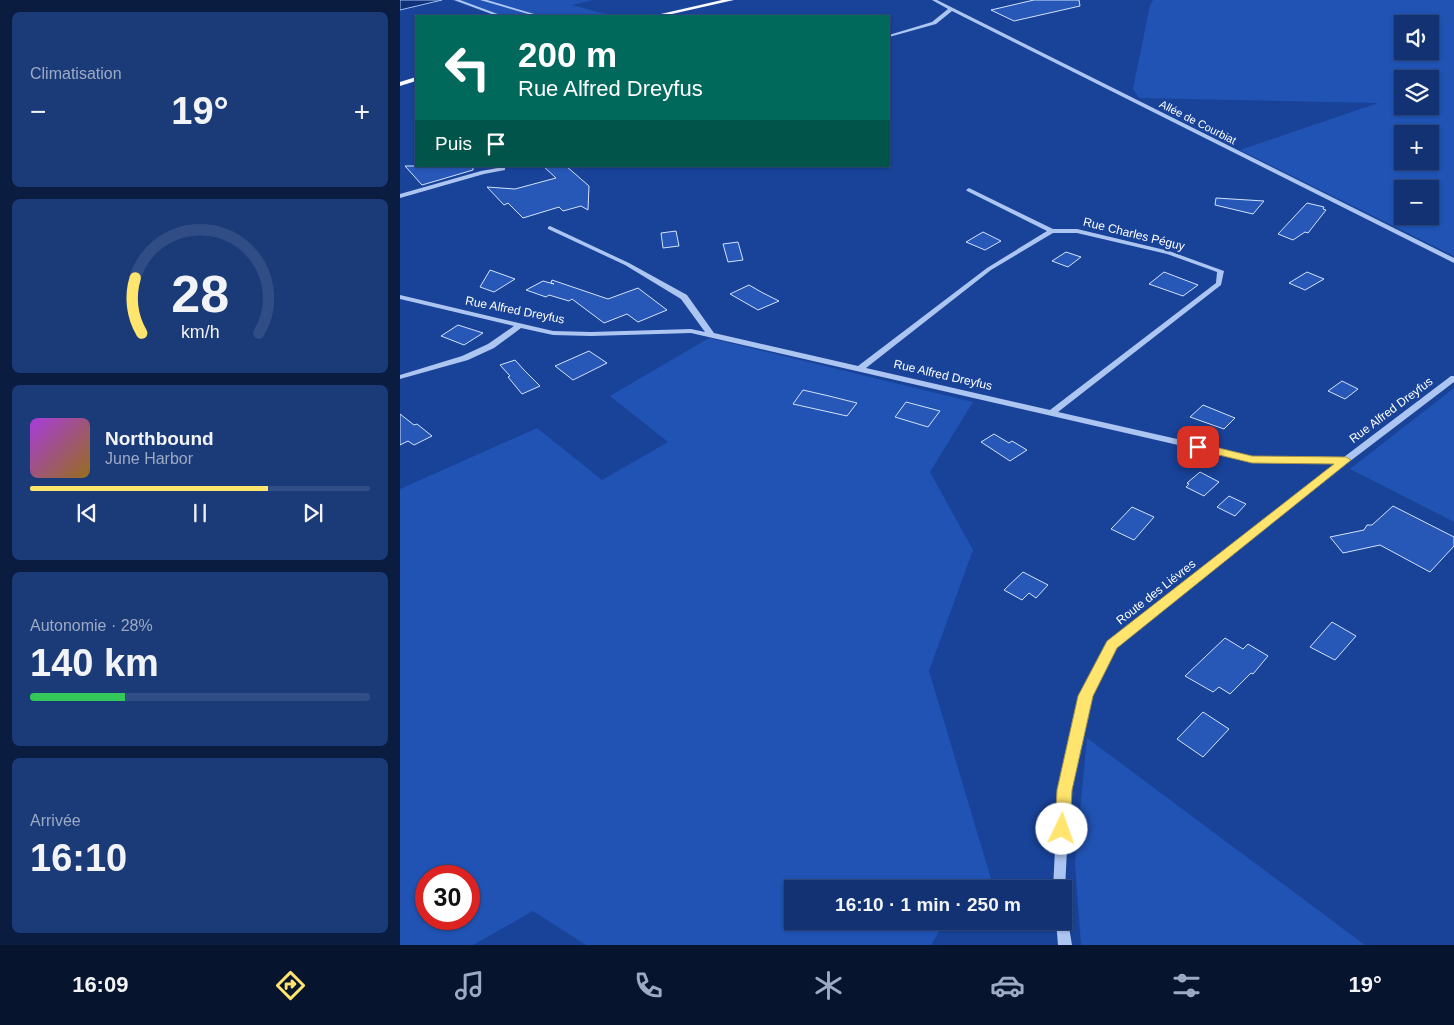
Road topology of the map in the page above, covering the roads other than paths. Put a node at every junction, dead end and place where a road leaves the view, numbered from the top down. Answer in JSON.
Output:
{"nodes":[{"id":1,"x":456,"y":0,"type":"edge"},
{"id":2,"x":482,"y":0,"type":"edge"},
{"id":3,"x":731,"y":0,"type":"edge"},
{"id":4,"x":934,"y":0,"type":"edge"},
{"id":5,"x":951,"y":9,"type":"junction"},
{"id":6,"x":498,"y":15,"type":"edge"},
{"id":7,"x":535,"y":15,"type":"edge"},
{"id":8,"x":660,"y":15,"type":"edge"},
{"id":9,"x":890,"y":36,"type":"edge"},
{"id":10,"x":415,"y":79,"type":"edge"},
{"id":11,"x":400,"y":84,"type":"edge"},
{"id":12,"x":503,"y":169,"type":"dead end"},
{"id":13,"x":969,"y":190,"type":"dead end"},
{"id":14,"x":400,"y":196,"type":"edge"},
{"id":15,"x":550,"y":228,"type":"dead end"},
{"id":16,"x":1052,"y":232,"type":"junction"},
{"id":17,"x":1454,"y":261,"type":"edge"},
{"id":18,"x":400,"y":297,"type":"edge"},
{"id":19,"x":520,"y":325,"type":"junction"},
{"id":20,"x":711,"y":335,"type":"junction"},
{"id":21,"x":860,"y":369,"type":"junction"},
{"id":22,"x":400,"y":377,"type":"edge"},
{"id":23,"x":1454,"y":378,"type":"edge"},
{"id":24,"x":1052,"y":413,"type":"junction"},
{"id":25,"x":1346,"y":460,"type":"junction"},
{"id":26,"x":1059,"y":880,"type":"edge"},
{"id":27,"x":1063,"y":930,"type":"edge"},
{"id":28,"x":1065,"y":945,"type":"edge"}],
"edges":[{"from":1,"to":6,"type":"street"},
{"from":2,"to":7,"type":"street"},
{"from":3,"to":8,"type":"main road"},
{"from":4,"to":5,"type":"street","name":"Allée de Courbiat"},
{"from":5,"to":9,"type":"street"},
{"from":5,"to":17,"type":"street","name":"Allée de Courbiat"},
{"from":10,"to":11,"type":"main road"},
{"from":12,"to":14,"type":"street"},
{"from":13,"to":16,"type":"street"},
{"from":15,"to":20,"type":"street"},
{"from":16,"to":21,"type":"street","name":"Rue Charles Péguy"},
{"from":16,"to":24,"type":"street","name":"Rue Charles Péguy"},
{"from":18,"to":19,"type":"street","name":"Rue Alfred Dreyfus"},
{"from":19,"to":20,"type":"street","name":"Rue Alfred Dreyfus"},
{"from":19,"to":22,"type":"street"},
{"from":20,"to":21,"type":"street","name":"Rue Alfred Dreyfus"},
{"from":21,"to":24,"type":"street","name":"Rue Alfred Dreyfus"},
{"from":23,"to":25,"type":"street","name":"Rue Alfred Dreyfus"},
{"from":24,"to":25,"type":"street","name":"Rue Alfred Dreyfus"},
{"from":25,"to":26,"type":"street","name":"Route des Liévres"},
{"from":27,"to":28,"type":"street"}]}
